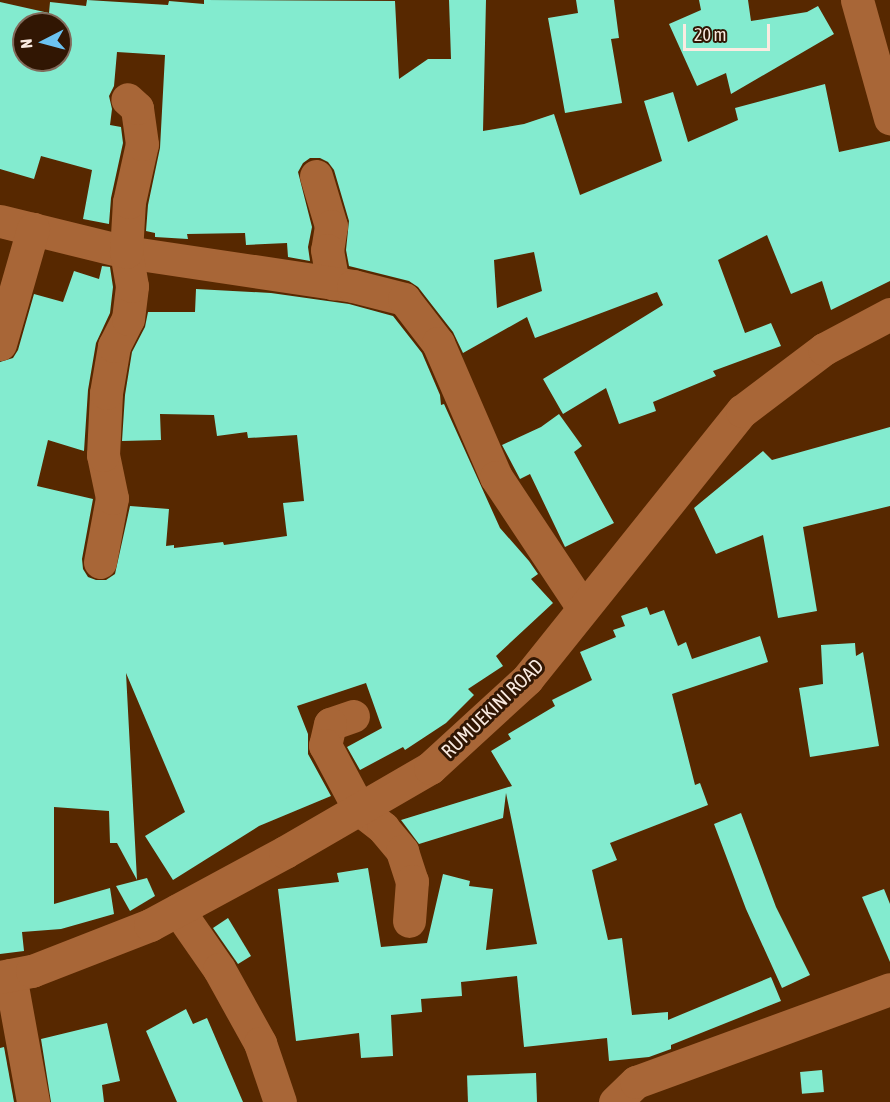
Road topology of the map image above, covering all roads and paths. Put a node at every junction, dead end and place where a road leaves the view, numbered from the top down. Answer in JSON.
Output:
{"nodes":[{"id":1,"x":857,"y":0,"type":"edge"},
{"id":2,"x":127,"y":99,"type":"dead end"},
{"id":3,"x":890,"y":118,"type":"edge"},
{"id":4,"x":316,"y":176,"type":"dead end"},
{"id":5,"x":0,"y":221,"type":"edge"},
{"id":6,"x":33,"y":229,"type":"junction"},
{"id":7,"x":126,"y":252,"type":"junction"},
{"id":8,"x":333,"y":283,"type":"junction"},
{"id":9,"x":890,"y":314,"type":"edge"},
{"id":10,"x":0,"y":344,"type":"edge"},
{"id":11,"x":100,"y":562,"type":"dead end"},
{"id":12,"x":583,"y":608,"type":"junction"},
{"id":13,"x":353,"y":716,"type":"dead end"},
{"id":14,"x":359,"y":809,"type":"junction"},
{"id":15,"x":178,"y":909,"type":"junction"},
{"id":16,"x":409,"y":921,"type":"dead end"},
{"id":17,"x":5,"y":976,"type":"edge"},
{"id":18,"x":890,"y":989,"type":"edge"},
{"id":19,"x":33,"y":1102,"type":"edge"},
{"id":20,"x":280,"y":1102,"type":"edge"},
{"id":21,"x":615,"y":1102,"type":"edge"}],
"edges":[{"from":1,"to":3,"type":"street"},
{"from":2,"to":7,"type":"street"},
{"from":4,"to":8,"type":"street"},
{"from":5,"to":6,"type":"street"},
{"from":6,"to":7,"type":"street"},
{"from":6,"to":10,"type":"street"},
{"from":7,"to":8,"type":"street"},
{"from":7,"to":11,"type":"street"},
{"from":8,"to":12,"type":"street"},
{"from":9,"to":12,"type":"street","name":"RUMUEKINI ROAD"},
{"from":12,"to":14,"type":"street","name":"RUMUEKINI ROAD"},
{"from":13,"to":14,"type":"street"},
{"from":14,"to":15,"type":"street","name":"RUMUEKINI ROAD"},
{"from":14,"to":16,"type":"street"},
{"from":15,"to":17,"type":"street","name":"RUMUEKINI ROAD"},
{"from":15,"to":20,"type":"street"},
{"from":17,"to":19,"type":"street"},
{"from":18,"to":21,"type":"street"}]}
